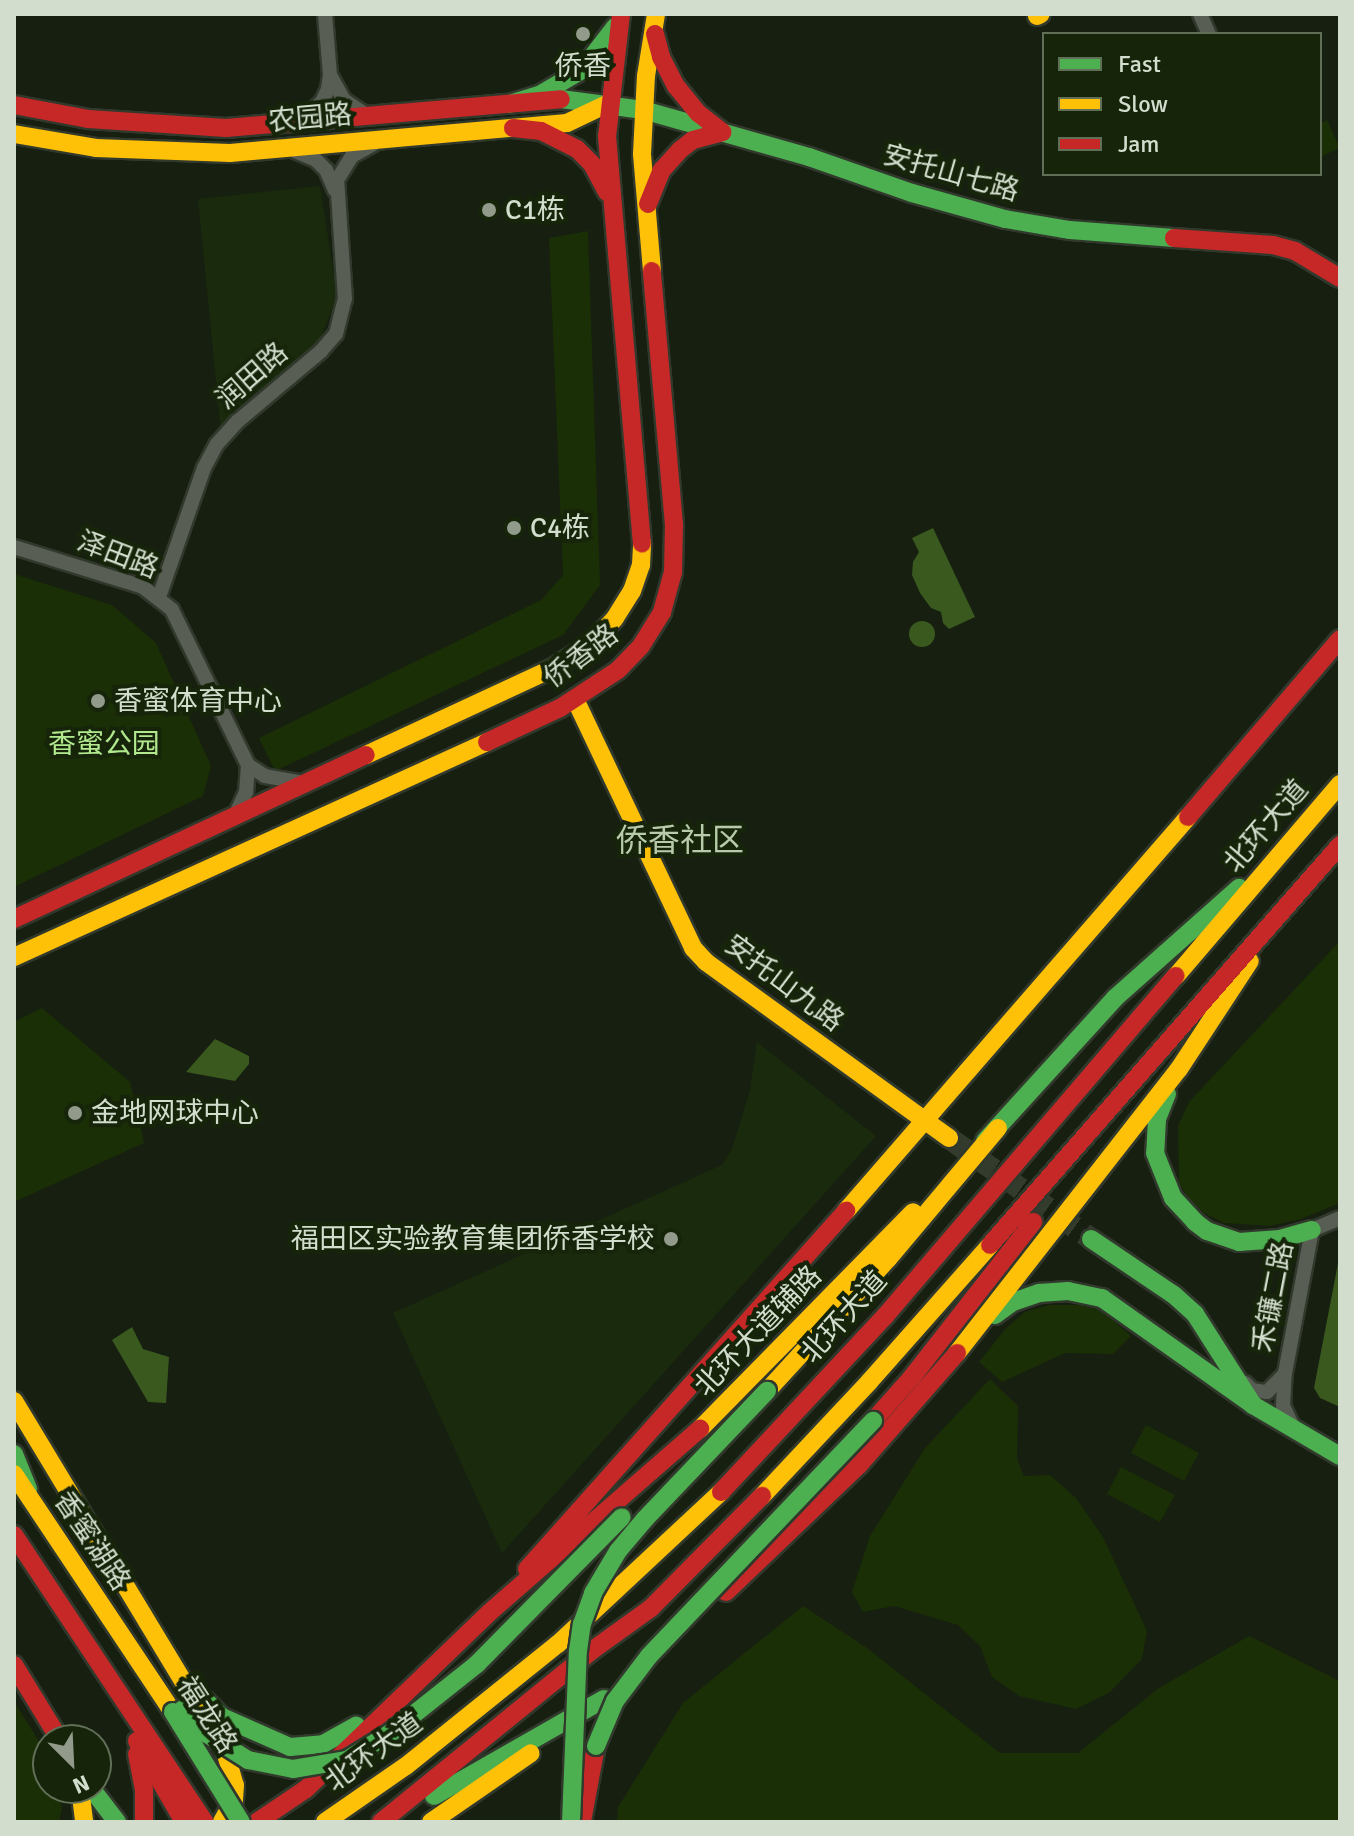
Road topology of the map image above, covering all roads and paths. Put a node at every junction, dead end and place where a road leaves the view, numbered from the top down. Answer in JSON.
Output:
{"nodes":[{"id":1,"x":325,"y":14,"type":"edge"},
{"id":2,"x":621,"y":14,"type":"edge"},
{"id":3,"x":654,"y":20,"type":"edge"},
{"id":4,"x":330,"y":75,"type":"junction"},
{"id":5,"x":608,"y":103,"type":"junction"},
{"id":6,"x":509,"y":104,"type":"junction"},
{"id":7,"x":14,"y":105,"type":"edge"},
{"id":8,"x":643,"y":110,"type":"junction"},
{"id":9,"x":371,"y":118,"type":"junction"},
{"id":10,"x":292,"y":125,"type":"junction"},
{"id":11,"x":513,"y":128,"type":"junction"},
{"id":12,"x":722,"y":132,"type":"junction"},
{"id":13,"x":14,"y":134,"type":"edge"},
{"id":14,"x":388,"y":139,"type":"junction"},
{"id":15,"x":287,"y":149,"type":"junction"},
{"id":16,"x":336,"y":192,"type":"junction"},
{"id":17,"x":612,"y":204,"type":"junction"},
{"id":18,"x":646,"y":210,"type":"junction"},
{"id":19,"x":1340,"y":278,"type":"edge"},
{"id":20,"x":14,"y":547,"type":"edge"},
{"id":21,"x":159,"y":597,"type":"junction"},
{"id":22,"x":1340,"y":639,"type":"edge"},
{"id":23,"x":575,"y":699,"type":"junction"},
{"id":24,"x":248,"y":765,"type":"junction"},
{"id":25,"x":316,"y":779,"type":"junction"},
{"id":26,"x":1340,"y":784,"type":"edge"},
{"id":27,"x":282,"y":795,"type":"junction"},
{"id":28,"x":237,"y":816,"type":"junction"},
{"id":29,"x":296,"y":827,"type":"junction"},
{"id":30,"x":257,"y":844,"type":"junction"},
{"id":31,"x":1340,"y":845,"type":"edge"},
{"id":32,"x":1278,"y":855,"type":"junction"},
{"id":33,"x":14,"y":919,"type":"edge"},
{"id":34,"x":1263,"y":935,"type":"junction"},
{"id":35,"x":14,"y":957,"type":"edge"},
{"id":36,"x":1163,"y":1049,"type":"junction"},
{"id":37,"x":1179,"y":1069,"type":"junction"},
{"id":38,"x":926,"y":1122,"type":"junction"},
{"id":39,"x":998,"y":1128,"type":"junction"},
{"id":40,"x":949,"y":1138,"type":"tunnel mouth"},
{"id":41,"x":1340,"y":1218,"type":"edge"},
{"id":42,"x":1312,"y":1230,"type":"junction"},
{"id":43,"x":1091,"y":1239,"type":"tunnel mouth"},
{"id":44,"x":978,"y":1329,"type":"junction"},
{"id":45,"x":1285,"y":1373,"type":"junction"},
{"id":46,"x":1235,"y":1374,"type":"junction"},
{"id":47,"x":14,"y":1401,"type":"edge"},
{"id":48,"x":1253,"y":1405,"type":"junction"},
{"id":49,"x":726,"y":1407,"type":"junction"},
{"id":50,"x":1293,"y":1427,"type":"junction"},
{"id":51,"x":14,"y":1454,"type":"edge"},
{"id":52,"x":1340,"y":1456,"type":"edge"},
{"id":53,"x":14,"y":1474,"type":"edge"},
{"id":54,"x":38,"y":1510,"type":"junction"},
{"id":55,"x":14,"y":1535,"type":"edge"},
{"id":56,"x":14,"y":1548,"type":"edge"},
{"id":57,"x":62,"y":1606,"type":"junction"},
{"id":58,"x":490,"y":1612,"type":"junction"},
{"id":59,"x":124,"y":1639,"type":"joint"},
{"id":60,"x":14,"y":1665,"type":"edge"},
{"id":61,"x":185,"y":1682,"type":"junction"},
{"id":62,"x":410,"y":1688,"type":"junction"},
{"id":63,"x":604,"y":1699,"type":"junction"},
{"id":64,"x":178,"y":1710,"type":"junction"},
{"id":65,"x":50,"y":1724,"type":"edge"},
{"id":66,"x":140,"y":1732,"type":"junction"},
{"id":67,"x":103,"y":1804,"type":"edge"},
{"id":68,"x":117,"y":1822,"type":"edge"},
{"id":69,"x":144,"y":1822,"type":"edge"},
{"id":70,"x":184,"y":1822,"type":"edge"},
{"id":71,"x":205,"y":1822,"type":"edge"},
{"id":72,"x":222,"y":1822,"type":"edge"},
{"id":73,"x":241,"y":1822,"type":"edge"},
{"id":74,"x":257,"y":1822,"type":"edge"},
{"id":75,"x":325,"y":1822,"type":"edge"},
{"id":76,"x":381,"y":1822,"type":"edge"},
{"id":77,"x":388,"y":1822,"type":"edge"},
{"id":78,"x":431,"y":1822,"type":"edge"},
{"id":79,"x":571,"y":1822,"type":"edge"},
{"id":80,"x":582,"y":1822,"type":"edge"}],
"edges":[{"from":1,"to":4,"type":"street"},
{"from":2,"to":5,"type":"main road","name":"侨香路"},
{"from":2,"to":6,"type":"main road"},
{"from":3,"to":8,"type":"main road","name":"侨香路"},
{"from":3,"to":12,"type":"main road"},
{"from":4,"to":9,"type":"street"},
{"from":4,"to":10,"type":"street"},
{"from":5,"to":6,"type":"main road","name":"农园路"},
{"from":5,"to":8,"type":"main road","name":"农园路"},
{"from":5,"to":11,"type":"main road","name":"农园路"},
{"from":5,"to":17,"type":"main road","name":"侨香路"},
{"from":6,"to":9,"type":"main road","name":"农园路"},
{"from":7,"to":10,"type":"main road","name":"农园路"},
{"from":8,"to":12,"type":"main road","name":"安托山七路"},
{"from":8,"to":18,"type":"main road","name":"侨香路"},
{"from":9,"to":10,"type":"main road","name":"农园路"},
{"from":11,"to":14,"type":"main road","name":"农园路"},
{"from":11,"to":17,"type":"main road"},
{"from":12,"to":18,"type":"main road"},
{"from":12,"to":19,"type":"main road","name":"安托山七路"},
{"from":13,"to":15,"type":"main road","name":"农园路"},
{"from":14,"to":15,"type":"main road","name":"农园路"},
{"from":14,"to":16,"type":"street","name":"润田路"},
{"from":15,"to":16,"type":"street","name":"润田路"},
{"from":16,"to":21,"type":"street","name":"润田路"},
{"from":17,"to":25,"type":"main road","name":"侨香路"},
{"from":18,"to":23,"type":"main road","name":"侨香路"},
{"from":20,"to":21,"type":"street","name":"泽田路"},
{"from":21,"to":24,"type":"street","name":"泽田路"},
{"from":22,"to":38,"type":"main road"},
{"from":23,"to":29,"type":"main road","name":"侨香路"},
{"from":23,"to":38,"type":"main road","name":"安托山九路"},
{"from":24,"to":25,"type":"street"},
{"from":24,"to":28,"type":"street"},
{"from":25,"to":27,"type":"main road","name":"侨香路"},
{"from":26,"to":32,"type":"main road","name":"北环大道"},
{"from":27,"to":28,"type":"main road","name":"侨香路"},
{"from":27,"to":29,"type":"main road"},
{"from":28,"to":30,"type":"main road"},
{"from":28,"to":33,"type":"main road","name":"侨香路"},
{"from":29,"to":30,"type":"main road","name":"侨香路"},
{"from":30,"to":35,"type":"main road","name":"侨香路"},
{"from":31,"to":34,"type":"main road","name":"北环大道"},
{"from":32,"to":39,"type":"main road","name":"北环大道辅路"},
{"from":32,"to":75,"type":"main road","name":"北环大道"},
{"from":34,"to":36,"type":"main road","name":"北环大道"},
{"from":34,"to":37,"type":"main road"},
{"from":36,"to":76,"type":"main road","name":"北环大道"},
{"from":36,"to":80,"type":"main road","bridge":true},
{"from":37,"to":42,"type":"main road"},
{"from":37,"to":44,"type":"main road"},
{"from":38,"to":40,"type":"main road","name":"安托山九路"},
{"from":38,"to":58,"type":"main road"},
{"from":39,"to":49,"type":"main road","name":"北环大道辅路"},
{"from":39,"to":79,"type":"main road","bridge":true},
{"from":41,"to":42,"type":"street"},
{"from":42,"to":45,"type":"street","name":"禾镰二路"},
{"from":43,"to":46,"type":"main road"},
{"from":44,"to":48,"type":"main road"},
{"from":44,"to":63,"type":"main road"},
{"from":45,"to":46,"type":"street","name":"禾镰二路"},
{"from":45,"to":50,"type":"street","name":"禾镰二路"},
{"from":46,"to":48,"type":"main road"},
{"from":47,"to":61,"type":"main road"},
{"from":48,"to":50,"type":"main road"},
{"from":49,"to":58,"type":"main road","name":"北环大道辅路"},
{"from":49,"to":64,"type":"main road","bridge":true},
{"from":50,"to":52,"type":"main road"},
{"from":51,"to":54,"type":"main road"},
{"from":53,"to":54,"type":"main road","name":"香蜜湖路"},
{"from":54,"to":59,"type":"main road","name":"香蜜湖路"},
{"from":55,"to":57,"type":"main road"},
{"from":56,"to":57,"type":"main road"},
{"from":57,"to":66,"type":"main road","name":"福龙路"},
{"from":58,"to":62,"type":"main road","name":"北环大道辅路"},
{"from":59,"to":64,"type":"main road","name":"福龙路"},
{"from":60,"to":65,"type":"main road"},
{"from":61,"to":62,"type":"main road"},
{"from":61,"to":72,"type":"main road"},
{"from":62,"to":74,"type":"main road","name":"北环大道辅路"},
{"from":63,"to":77,"type":"main road"},
{"from":63,"to":78,"type":"main road"},
{"from":64,"to":73,"type":"main road","name":"福龙路","bridge":true},
{"from":66,"to":69,"type":"main road"},
{"from":66,"to":70,"type":"main road"},
{"from":66,"to":71,"type":"main road","name":"福龙路"},
{"from":67,"to":68,"type":"main road"}]}
